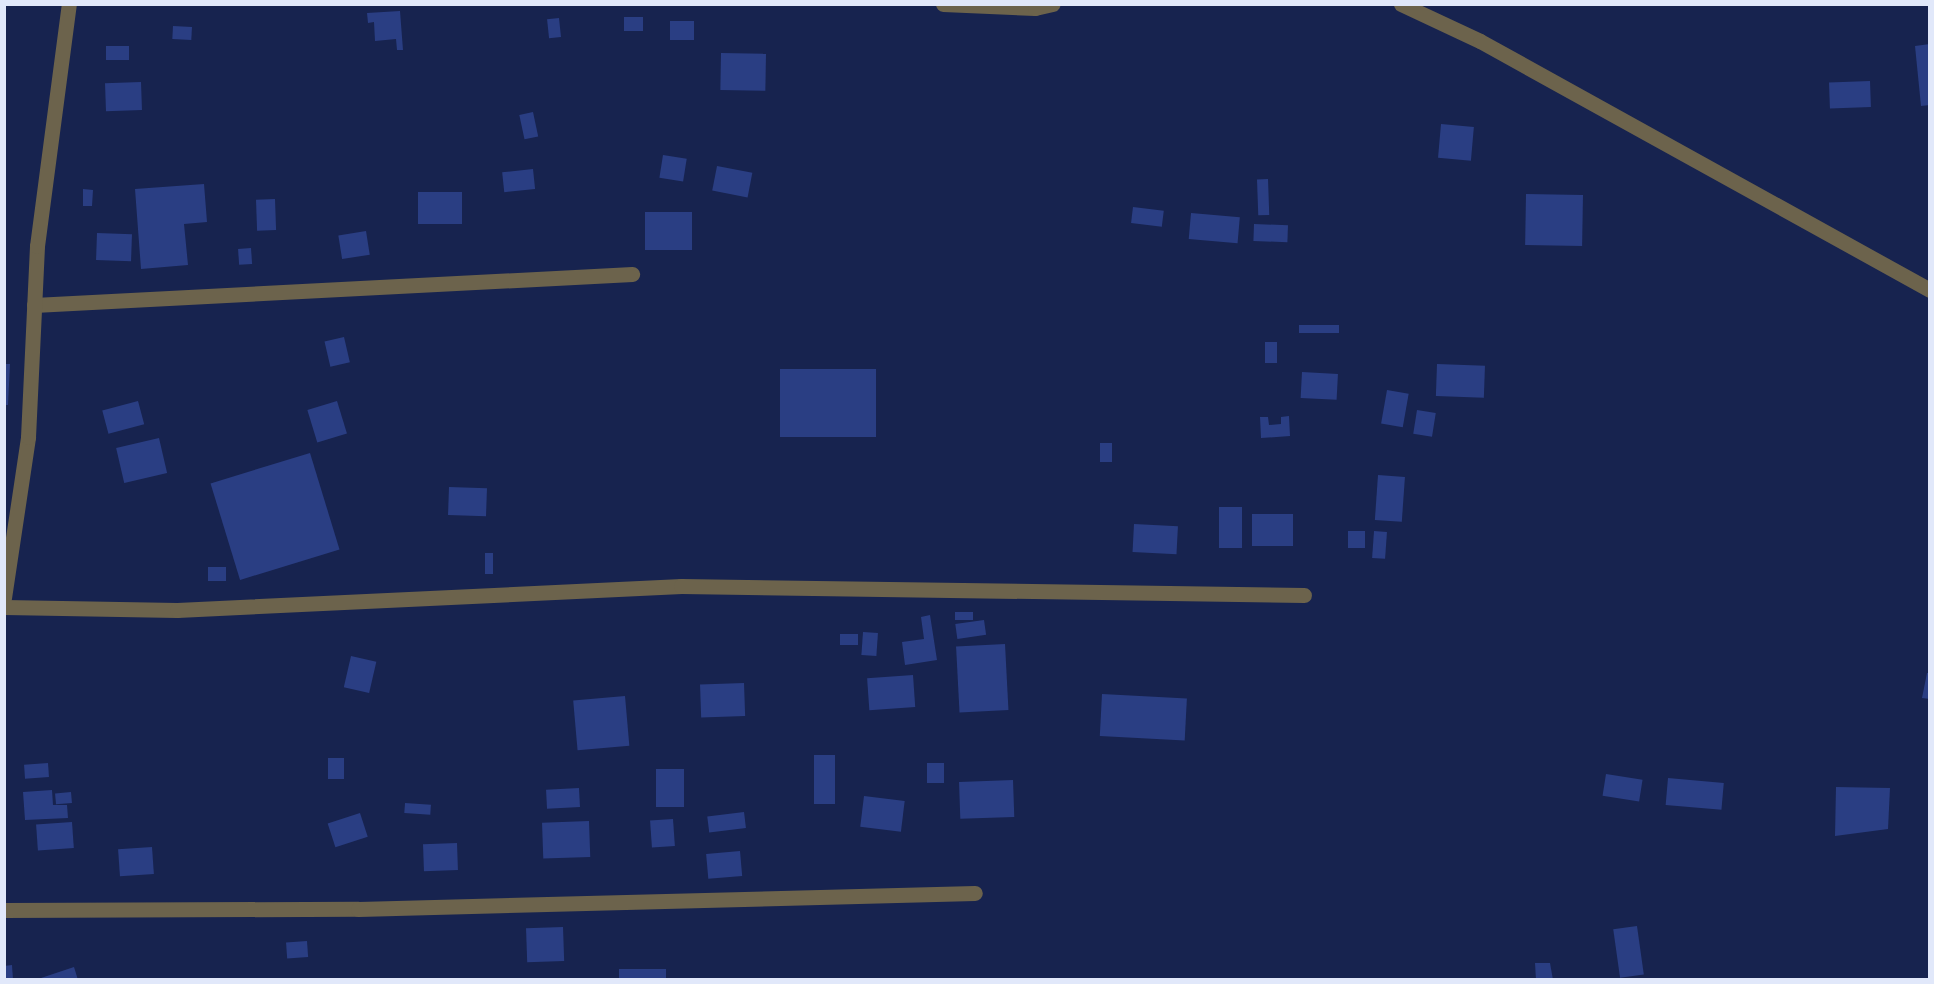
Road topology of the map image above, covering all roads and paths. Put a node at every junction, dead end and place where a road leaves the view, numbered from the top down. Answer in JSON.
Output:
{"nodes":[{"id":1,"x":69,"y":4,"type":"edge"},
{"id":2,"x":943,"y":4,"type":"edge"},
{"id":3,"x":1053,"y":4,"type":"edge"},
{"id":4,"x":1401,"y":4,"type":"edge"},
{"id":5,"x":632,"y":274,"type":"dead end"},
{"id":6,"x":1929,"y":290,"type":"edge"},
{"id":7,"x":34,"y":305,"type":"junction"},
{"id":8,"x":1304,"y":595,"type":"dead end"},
{"id":9,"x":4,"y":598,"type":"edge"},
{"id":10,"x":4,"y":607,"type":"edge"},
{"id":11,"x":975,"y":893,"type":"dead end"},
{"id":12,"x":4,"y":910,"type":"edge"}],
"edges":[{"from":1,"to":7,"type":"street"},
{"from":2,"to":3,"type":"street"},
{"from":4,"to":6,"type":"street"},
{"from":5,"to":7,"type":"street"},
{"from":7,"to":9,"type":"street"},
{"from":8,"to":10,"type":"street"},
{"from":11,"to":12,"type":"street"}]}
